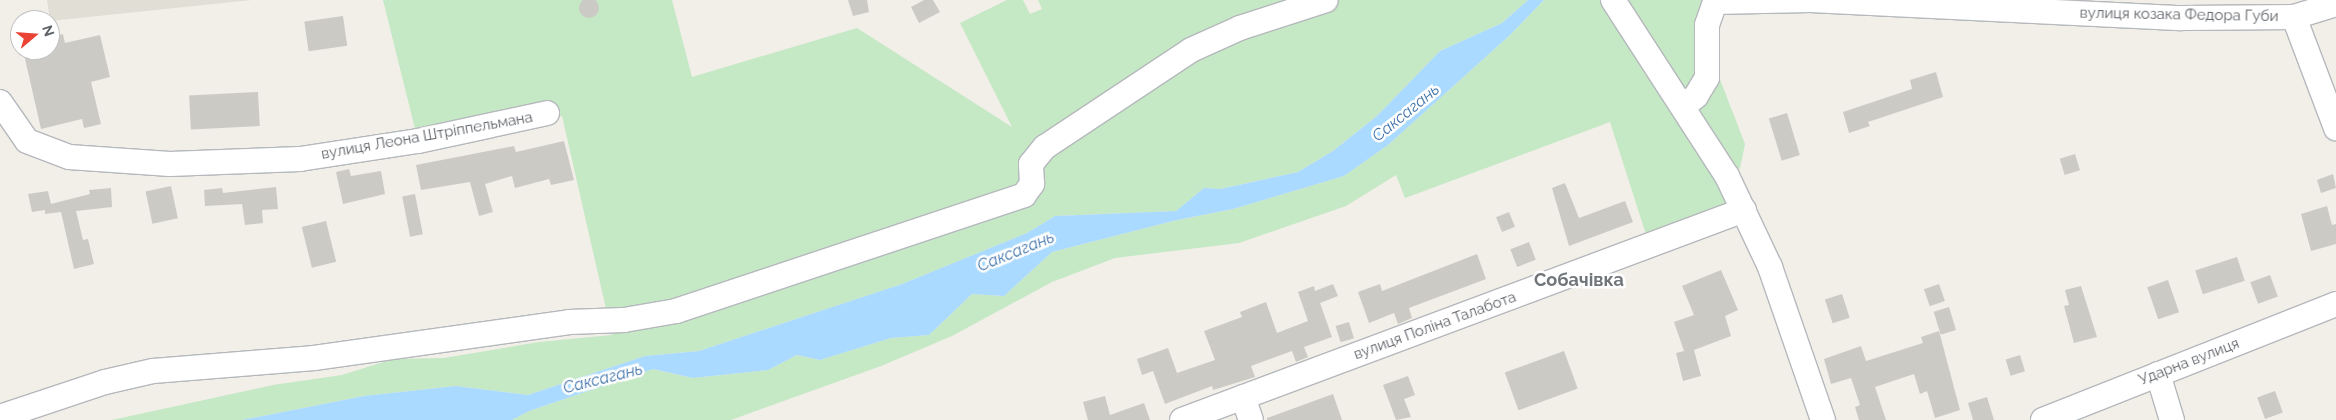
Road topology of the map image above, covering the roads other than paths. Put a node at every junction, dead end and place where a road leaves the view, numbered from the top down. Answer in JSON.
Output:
{"nodes":[{"id":1,"x":1326,"y":0,"type":"edge"},
{"id":2,"x":1613,"y":0,"type":"edge"},
{"id":3,"x":2336,"y":4,"type":"edge"},
{"id":4,"x":2294,"y":18,"type":"junction"},
{"id":5,"x":0,"y":102,"type":"edge"},
{"id":6,"x":1684,"y":106,"type":"junction"},
{"id":7,"x":547,"y":113,"type":"dead end"},
{"id":8,"x":2335,"y":119,"type":"edge"},
{"id":9,"x":1744,"y":210,"type":"junction"},
{"id":10,"x":2336,"y":304,"type":"edge"},
{"id":11,"x":2158,"y":374,"type":"junction"},
{"id":12,"x":1243,"y":397,"type":"junction"},
{"id":13,"x":0,"y":417,"type":"edge"},
{"id":14,"x":2054,"y":418,"type":"edge"},
{"id":15,"x":1182,"y":420,"type":"edge"},
{"id":16,"x":1251,"y":420,"type":"edge"},
{"id":17,"x":1823,"y":420,"type":"edge"},
{"id":18,"x":2172,"y":420,"type":"edge"}],
"edges":[{"from":1,"to":13,"type":"street"},
{"from":2,"to":6,"type":"street"},
{"from":3,"to":4,"type":"street","name":"вулиця козака Федора Губи"},
{"from":4,"to":6,"type":"street","name":"вулиця козака Федора Губи"},
{"from":4,"to":8,"type":"street"},
{"from":5,"to":7,"type":"street","name":"вулиця Леона Штріппельмана"},
{"from":6,"to":9,"type":"street"},
{"from":9,"to":12,"type":"street","name":"вулиця Поліна Талабота"},
{"from":9,"to":17,"type":"street"},
{"from":10,"to":11,"type":"street","name":"Ударна вулиця"},
{"from":11,"to":14,"type":"street","name":"Ударна вулиця"},
{"from":11,"to":18,"type":"street"},
{"from":12,"to":15,"type":"street","name":"вулиця Поліна Талабота"},
{"from":12,"to":16,"type":"street"}]}
